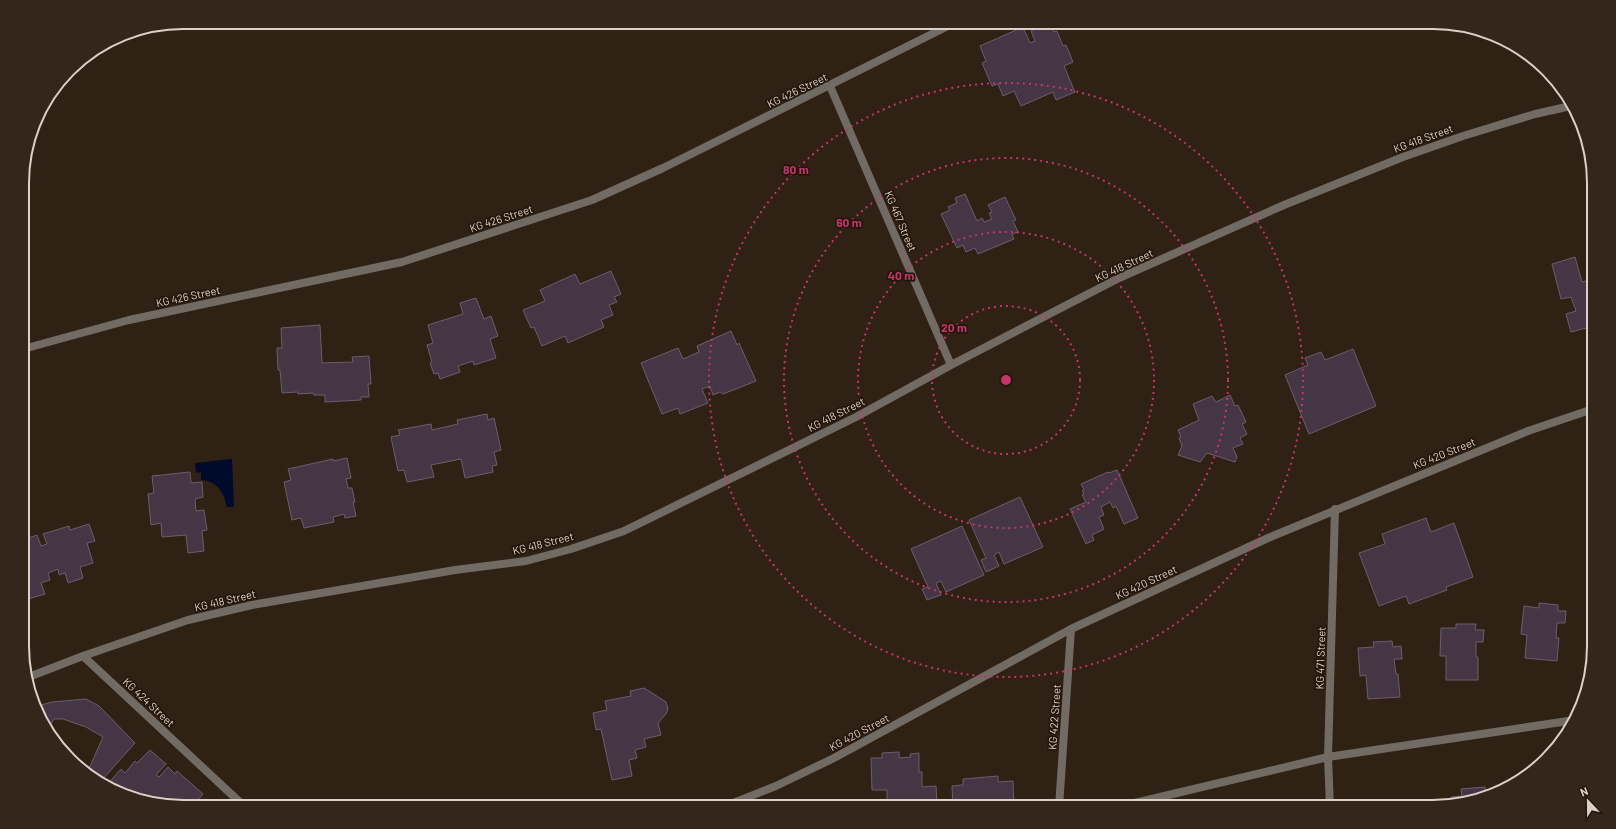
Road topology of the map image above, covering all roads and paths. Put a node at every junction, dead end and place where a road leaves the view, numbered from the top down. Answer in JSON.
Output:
{"nodes":[{"id":1,"x":933,"y":29,"type":"edge"},
{"id":2,"x":830,"y":86,"type":"junction"},
{"id":3,"x":1567,"y":107,"type":"edge"},
{"id":4,"x":29,"y":346,"type":"edge"},
{"id":5,"x":951,"y":365,"type":"junction"},
{"id":6,"x":1587,"y":411,"type":"edge"},
{"id":7,"x":1336,"y":509,"type":"junction"},
{"id":8,"x":1071,"y":629,"type":"junction"},
{"id":9,"x":83,"y":656,"type":"junction"},
{"id":10,"x":32,"y":676,"type":"edge"},
{"id":11,"x":1567,"y":721,"type":"edge"},
{"id":12,"x":1328,"y":757,"type":"junction"},
{"id":13,"x":237,"y":800,"type":"edge"},
{"id":14,"x":744,"y":800,"type":"edge"},
{"id":15,"x":1059,"y":800,"type":"edge"},
{"id":16,"x":1147,"y":800,"type":"edge"},
{"id":17,"x":1330,"y":800,"type":"edge"}],
"edges":[{"from":1,"to":2,"type":"street","name":"KG 426 Street"},
{"from":2,"to":4,"type":"street","name":"KG 426 Street"},
{"from":2,"to":5,"type":"street","name":"KG 467 Street"},
{"from":3,"to":5,"type":"street","name":"KG 418 Street"},
{"from":5,"to":9,"type":"street","name":"KG 418 Street"},
{"from":6,"to":7,"type":"street","name":"KG 420 Street"},
{"from":7,"to":8,"type":"street","name":"KG 420 Street"},
{"from":7,"to":12,"type":"street","name":"KG 471 Street"},
{"from":8,"to":14,"type":"street","name":"KG 420 Street"},
{"from":8,"to":15,"type":"street","name":"KG 422 Street"},
{"from":9,"to":10,"type":"street"},
{"from":9,"to":13,"type":"street","name":"KG 424 Street"},
{"from":11,"to":12,"type":"street"},
{"from":12,"to":16,"type":"street"},
{"from":12,"to":17,"type":"street","name":"KG 471 Street"}]}
